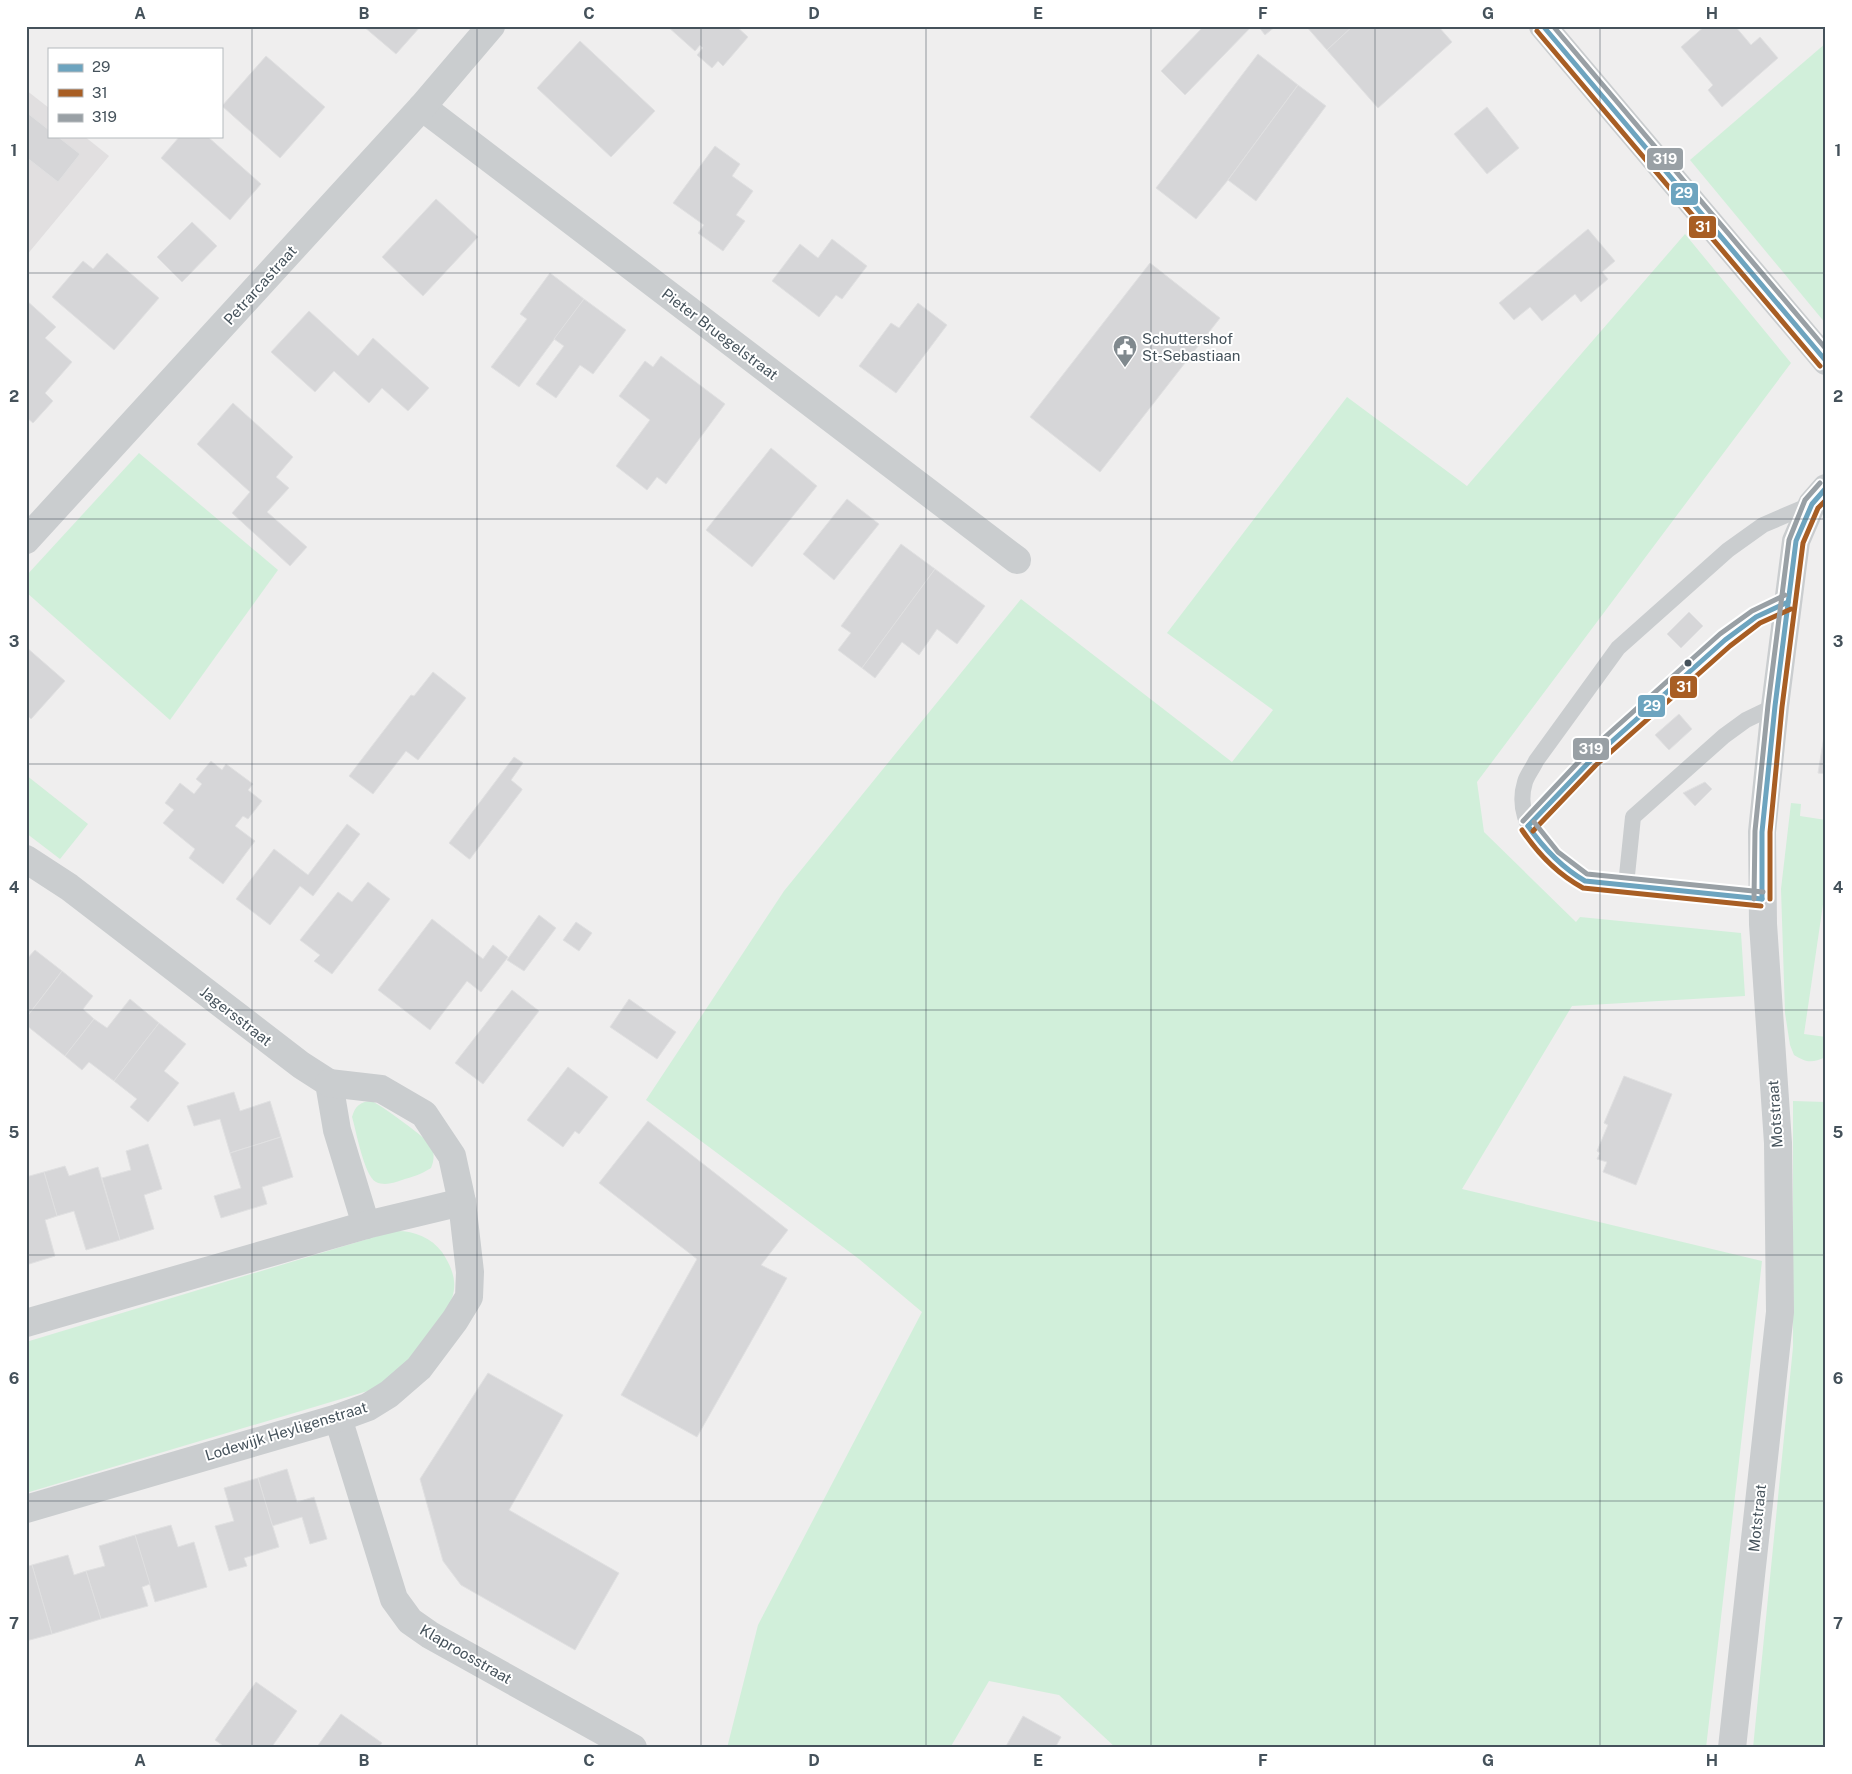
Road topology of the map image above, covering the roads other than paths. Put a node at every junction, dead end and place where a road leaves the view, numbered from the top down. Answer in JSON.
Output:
{"nodes":[{"id":1,"x":491,"y":26,"type":"edge"},
{"id":2,"x":1543,"y":26,"type":"edge"},
{"id":3,"x":422,"y":107,"type":"junction"},
{"id":4,"x":1826,"y":361,"type":"edge"},
{"id":5,"x":1819,"y":496,"type":"edge"},
{"id":6,"x":26,"y":540,"type":"edge"},
{"id":7,"x":1017,"y":560,"type":"dead end"},
{"id":8,"x":1788,"y":602,"type":"junction"},
{"id":9,"x":1775,"y":706,"type":"junction"},
{"id":10,"x":1528,"y":826,"type":"junction"},
{"id":11,"x":26,"y":860,"type":"edge"},
{"id":12,"x":1626,"y":885,"type":"junction"},
{"id":13,"x":1762,"y":899,"type":"junction"},
{"id":14,"x":329,"y":1083,"type":"junction"},
{"id":15,"x":462,"y":1202,"type":"junction"},
{"id":16,"x":366,"y":1225,"type":"junction"},
{"id":17,"x":26,"y":1323,"type":"edge"},
{"id":18,"x":338,"y":1418,"type":"junction"},
{"id":19,"x":26,"y":1509,"type":"edge"},
{"id":20,"x":633,"y":1748,"type":"edge"},
{"id":21,"x":1732,"y":1748,"type":"edge"}],
"edges":[{"from":1,"to":3,"type":"street","name":"Petrarcastraat"},
{"from":2,"to":4,"type":"street"},
{"from":3,"to":6,"type":"street","name":"Petrarcastraat"},
{"from":3,"to":7,"type":"street","name":"Pieter Bruegelstraat"},
{"from":5,"to":8,"type":"street","name":"Motstraat"},
{"from":5,"to":10,"type":"lane"},
{"from":8,"to":9,"type":"street","name":"Motstraat"},
{"from":8,"to":10,"type":"lane"},
{"from":9,"to":12,"type":"lane"},
{"from":9,"to":13,"type":"street","name":"Motstraat"},
{"from":10,"to":12,"type":"lane"},
{"from":11,"to":14,"type":"street","name":"Jagersstraat"},
{"from":12,"to":13,"type":"lane"},
{"from":13,"to":21,"type":"street","name":"Motstraat"},
{"from":14,"to":15,"type":"street","name":"Lodewijk Heyligenstraat"},
{"from":14,"to":16,"type":"street"},
{"from":15,"to":16,"type":"street"},
{"from":15,"to":18,"type":"street","name":"Lodewijk Heyligenstraat"},
{"from":16,"to":17,"type":"street"},
{"from":18,"to":19,"type":"street","name":"Lodewijk Heyligenstraat"},
{"from":18,"to":20,"type":"street","name":"Klaproosstraat"}]}
